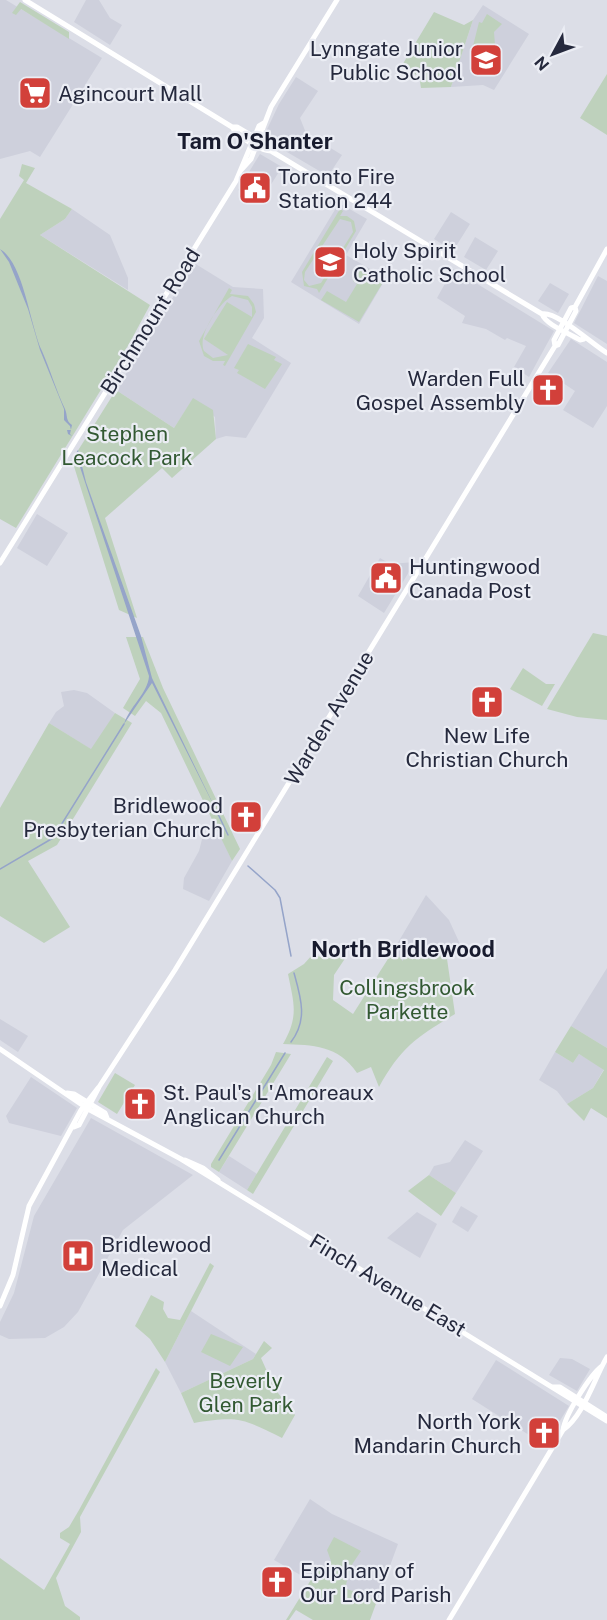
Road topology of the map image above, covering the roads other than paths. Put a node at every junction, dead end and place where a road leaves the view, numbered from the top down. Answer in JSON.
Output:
{"nodes":[{"id":1,"x":25,"y":0,"type":"edge"},
{"id":2,"x":337,"y":0,"type":"edge"},
{"id":3,"x":255,"y":141,"type":"junction"},
{"id":4,"x":607,"y":249,"type":"edge"},
{"id":5,"x":564,"y":327,"type":"junction"},
{"id":6,"x":607,"y":353,"type":"edge"},
{"id":7,"x":0,"y":563,"type":"edge"},
{"id":8,"x":0,"y":1049,"type":"edge"},
{"id":9,"x":87,"y":1105,"type":"junction"},
{"id":10,"x":0,"y":1306,"type":"edge"},
{"id":11,"x":607,"y":1357,"type":"edge"},
{"id":12,"x":580,"y":1403,"type":"junction"},
{"id":13,"x":607,"y":1419,"type":"edge"},
{"id":14,"x":449,"y":1620,"type":"edge"}],
"edges":[{"from":1,"to":3,"type":"main road"},
{"from":2,"to":3,"type":"main road","name":"Birchmount Road"},
{"from":3,"to":5,"type":"main road"},
{"from":3,"to":7,"type":"main road","name":"Birchmount Road"},
{"from":4,"to":5,"type":"main road","name":"Warden Avenue"},
{"from":5,"to":6,"type":"main road"},
{"from":5,"to":9,"type":"main road","name":"Warden Avenue"},
{"from":8,"to":9,"type":"main road","name":"Finch Avenue East"},
{"from":9,"to":10,"type":"main road","name":"Warden Avenue"},
{"from":9,"to":12,"type":"main road","name":"Finch Avenue East"},
{"from":11,"to":12,"type":"main road"},
{"from":12,"to":13,"type":"main road","name":"Finch Avenue East"},
{"from":12,"to":14,"type":"main road"}]}
